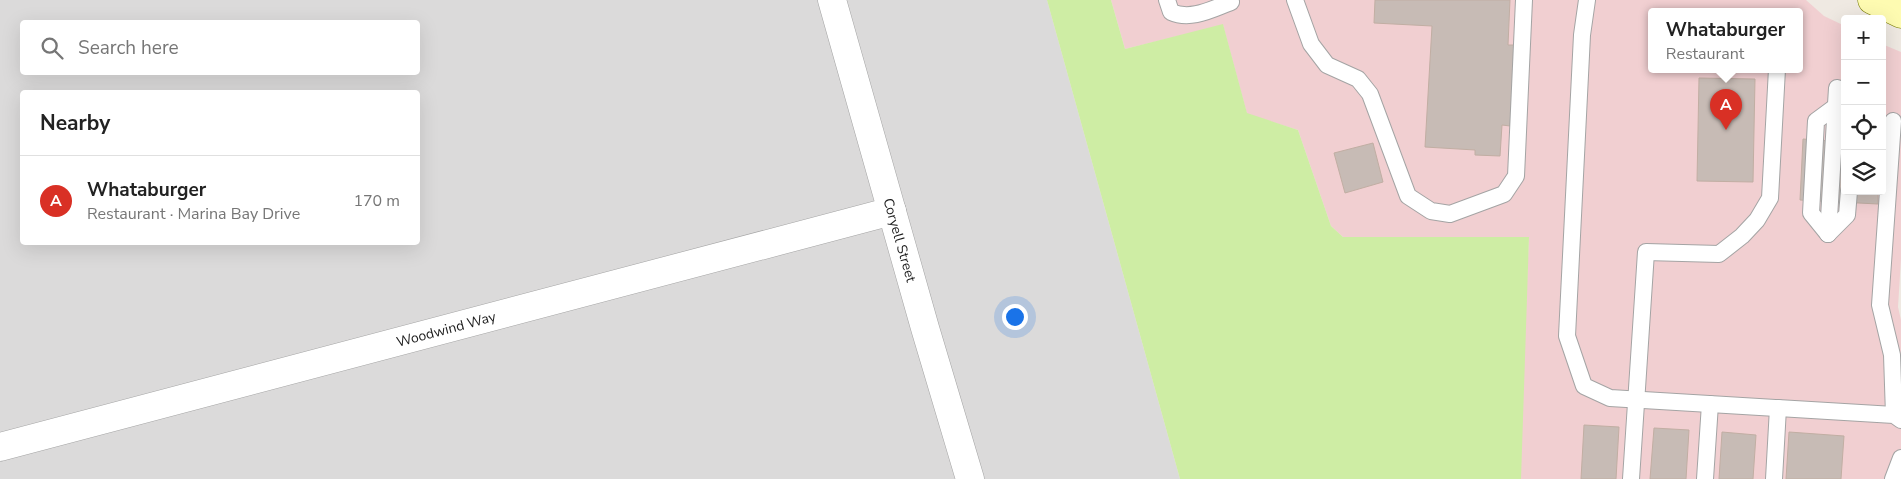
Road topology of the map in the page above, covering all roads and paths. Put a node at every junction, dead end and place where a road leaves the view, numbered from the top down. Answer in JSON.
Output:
{"nodes":[{"id":1,"x":832,"y":0,"type":"edge"},
{"id":2,"x":1167,"y":0,"type":"edge"},
{"id":3,"x":1230,"y":0,"type":"edge"},
{"id":4,"x":1295,"y":0,"type":"edge"},
{"id":5,"x":1524,"y":0,"type":"edge"},
{"id":6,"x":1587,"y":0,"type":"edge"},
{"id":7,"x":1872,"y":0,"type":"edge"},
{"id":8,"x":1901,"y":14,"type":"edge"},
{"id":9,"x":1777,"y":73,"type":"edge"},
{"id":10,"x":1837,"y":88,"type":"dead end"},
{"id":11,"x":1840,"y":112,"type":"edge"},
{"id":12,"x":1893,"y":121,"type":"dead end"},
{"id":13,"x":1849,"y":195,"type":"edge"},
{"id":14,"x":892,"y":211,"type":"junction"},
{"id":15,"x":1636,"y":399,"type":"junction"},
{"id":16,"x":1710,"y":404,"type":"junction"},
{"id":17,"x":1778,"y":408,"type":"junction"},
{"id":18,"x":1897,"y":418,"type":"edge"},
{"id":19,"x":0,"y":447,"type":"edge"},
{"id":20,"x":1901,"y":458,"type":"edge"},
{"id":21,"x":970,"y":479,"type":"edge"},
{"id":22,"x":1631,"y":479,"type":"edge"},
{"id":23,"x":1705,"y":479,"type":"edge"},
{"id":24,"x":1774,"y":479,"type":"edge"},
{"id":25,"x":1893,"y":479,"type":"edge"}],
"edges":[{"from":1,"to":14,"type":"street","name":"Coryell Street"},
{"from":2,"to":3,"type":"lane"},
{"from":4,"to":5,"type":"lane"},
{"from":6,"to":15,"type":"lane"},
{"from":7,"to":8,"type":"main road"},
{"from":9,"to":15,"type":"lane"},
{"from":10,"to":11,"type":"lane"},
{"from":11,"to":13,"type":"lane"},
{"from":12,"to":18,"type":"lane"},
{"from":14,"to":19,"type":"street","name":"Woodwind Way"},
{"from":14,"to":21,"type":"street","name":"Coryell Street"},
{"from":15,"to":16,"type":"lane"},
{"from":15,"to":22,"type":"lane"},
{"from":16,"to":17,"type":"lane"},
{"from":16,"to":23,"type":"lane"},
{"from":17,"to":18,"type":"lane"},
{"from":17,"to":24,"type":"lane"},
{"from":20,"to":25,"type":"lane"}]}
